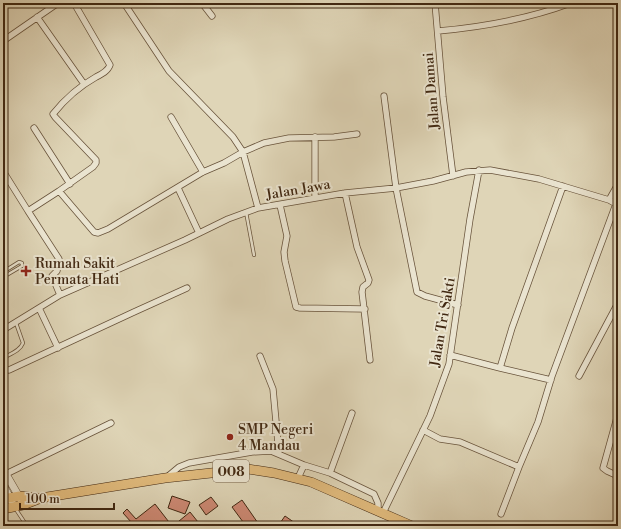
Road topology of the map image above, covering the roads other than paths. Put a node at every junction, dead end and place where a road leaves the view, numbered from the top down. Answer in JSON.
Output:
{"nodes":[{"id":1,"x":58,"y":3,"type":"edge"},
{"id":2,"x":74,"y":3,"type":"edge"},
{"id":3,"x":124,"y":3,"type":"edge"},
{"id":4,"x":202,"y":3,"type":"edge"},
{"id":5,"x":435,"y":3,"type":"edge"},
{"id":6,"x":569,"y":3,"type":"edge"},
{"id":7,"x":212,"y":16,"type":"dead end"},
{"id":8,"x":37,"y":17,"type":"junction"},
{"id":9,"x":438,"y":31,"type":"junction"},
{"id":10,"x":3,"y":41,"type":"edge"},
{"id":11,"x":84,"y":84,"type":"junction"},
{"id":12,"x":384,"y":96,"type":"dead end"},
{"id":13,"x":171,"y":117,"type":"dead end"},
{"id":14,"x":34,"y":128,"type":"dead end"},
{"id":15,"x":357,"y":134,"type":"dead end"},
{"id":16,"x":315,"y":137,"type":"junction"},
{"id":17,"x":243,"y":152,"type":"junction"},
{"id":18,"x":479,"y":170,"type":"junction"},
{"id":19,"x":3,"y":171,"type":"edge"},
{"id":20,"x":203,"y":172,"type":"junction"},
{"id":21,"x":453,"y":176,"type":"junction"},
{"id":22,"x":70,"y":184,"type":"junction"},
{"id":23,"x":618,"y":184,"type":"edge"},
{"id":24,"x":563,"y":186,"type":"junction"},
{"id":25,"x":178,"y":188,"type":"junction"},
{"id":26,"x":396,"y":188,"type":"junction"},
{"id":27,"x":59,"y":191,"type":"junction"},
{"id":28,"x":345,"y":193,"type":"junction"},
{"id":29,"x":315,"y":197,"type":"junction"},
{"id":30,"x":609,"y":200,"type":"junction"},
{"id":31,"x":617,"y":204,"type":"edge"},
{"id":32,"x":280,"y":205,"type":"junction"},
{"id":33,"x":258,"y":208,"type":"junction"},
{"id":34,"x":28,"y":211,"type":"junction"},
{"id":35,"x":246,"y":211,"type":"junction"},
{"id":36,"x":199,"y":233,"type":"junction"},
{"id":37,"x":254,"y":255,"type":"dead end"},
{"id":38,"x":3,"y":272,"type":"edge"},
{"id":39,"x":3,"y":276,"type":"edge"},
{"id":40,"x":187,"y":288,"type":"dead end"},
{"id":41,"x":60,"y":295,"type":"junction"},
{"id":42,"x":618,"y":303,"type":"edge"},
{"id":43,"x":458,"y":304,"type":"junction"},
{"id":44,"x":39,"y":308,"type":"junction"},
{"id":45,"x":365,"y":309,"type":"junction"},
{"id":46,"x":16,"y":322,"type":"junction"},
{"id":47,"x":3,"y":330,"type":"edge"},
{"id":48,"x":58,"y":348,"type":"junction"},
{"id":49,"x":450,"y":355,"type":"junction"},
{"id":50,"x":260,"y":356,"type":"dead end"},
{"id":51,"x":3,"y":358,"type":"edge"},
{"id":52,"x":370,"y":360,"type":"dead end"},
{"id":53,"x":500,"y":368,"type":"junction"},
{"id":54,"x":9,"y":370,"type":"dead end"},
{"id":55,"x":579,"y":376,"type":"dead end"},
{"id":56,"x":551,"y":380,"type":"junction"},
{"id":57,"x":352,"y":413,"type":"dead end"},
{"id":58,"x":618,"y":414,"type":"edge"},
{"id":59,"x":111,"y":423,"type":"dead end"},
{"id":60,"x":423,"y":430,"type":"junction"},
{"id":61,"x":279,"y":454,"type":"junction"},
{"id":62,"x":304,"y":465,"type":"junction"},
{"id":63,"x":519,"y":467,"type":"junction"},
{"id":64,"x":4,"y":472,"type":"edge"},
{"id":65,"x":330,"y":473,"type":"junction"},
{"id":66,"x":618,"y":476,"type":"edge"},
{"id":67,"x":165,"y":478,"type":"junction"},
{"id":68,"x":298,"y":478,"type":"junction"},
{"id":69,"x":3,"y":485,"type":"edge"},
{"id":70,"x":7,"y":498,"type":"edge"},
{"id":71,"x":19,"y":503,"type":"junction"},
{"id":72,"x":3,"y":509,"type":"edge"},
{"id":73,"x":380,"y":512,"type":"junction"},
{"id":74,"x":501,"y":514,"type":"dead end"},
{"id":75,"x":27,"y":526,"type":"edge"},
{"id":76,"x":412,"y":526,"type":"edge"}],
"edges":[{"from":1,"to":8,"type":"street"},
{"from":2,"to":11,"type":"street"},
{"from":3,"to":17,"type":"street"},
{"from":4,"to":7,"type":"street"},
{"from":5,"to":9,"type":"street","name":"Jalan Damai"},
{"from":6,"to":9,"type":"street"},
{"from":8,"to":10,"type":"street"},
{"from":8,"to":11,"type":"street"},
{"from":9,"to":21,"type":"street","name":"Jalan Damai"},
{"from":11,"to":22,"type":"street"},
{"from":12,"to":26,"type":"street"},
{"from":13,"to":20,"type":"street"},
{"from":14,"to":22,"type":"street"},
{"from":15,"to":16,"type":"street"},
{"from":16,"to":17,"type":"street"},
{"from":16,"to":29,"type":"street"},
{"from":17,"to":20,"type":"street"},
{"from":17,"to":33,"type":"street"},
{"from":18,"to":21,"type":"street","name":"Jalan Jawa"},
{"from":18,"to":24,"type":"street","name":"Jalan Jawa"},
{"from":18,"to":43,"type":"street","name":"Jalan Tri Sakti"},
{"from":19,"to":34,"type":"street"},
{"from":20,"to":25,"type":"street"},
{"from":21,"to":26,"type":"street","name":"Jalan Jawa"},
{"from":22,"to":27,"type":"street"},
{"from":23,"to":30,"type":"street"},
{"from":24,"to":30,"type":"street","name":"Jalan Jawa"},
{"from":24,"to":53,"type":"street"},
{"from":25,"to":27,"type":"street"},
{"from":25,"to":36,"type":"street"},
{"from":26,"to":28,"type":"street","name":"Jalan Jawa"},
{"from":26,"to":43,"type":"street"},
{"from":27,"to":34,"type":"street"},
{"from":28,"to":29,"type":"street","name":"Jalan Jawa"},
{"from":28,"to":45,"type":"street"},
{"from":29,"to":32,"type":"street","name":"Jalan Jawa"},
{"from":30,"to":31,"type":"street","name":"Jalan Jawa"},
{"from":31,"to":56,"type":"street"},
{"from":32,"to":33,"type":"street","name":"Jalan Jawa"},
{"from":32,"to":45,"type":"street"},
{"from":33,"to":35,"type":"street","name":"Jalan Jawa"},
{"from":34,"to":41,"type":"street"},
{"from":35,"to":36,"type":"street","name":"Jalan Jawa"},
{"from":35,"to":37,"type":"lane"},
{"from":36,"to":41,"type":"street","name":"Jalan Jawa"},
{"from":38,"to":39,"type":"lane"},
{"from":40,"to":48,"type":"street"},
{"from":41,"to":44,"type":"street","name":"Jalan Jawa"},
{"from":42,"to":55,"type":"street"},
{"from":43,"to":49,"type":"street","name":"Jalan Tri Sakti"},
{"from":44,"to":46,"type":"street","name":"Jalan Jawa"},
{"from":44,"to":48,"type":"street"},
{"from":45,"to":52,"type":"street"},
{"from":46,"to":47,"type":"street","name":"Jalan Jawa"},
{"from":46,"to":51,"type":"lane"},
{"from":48,"to":54,"type":"street"},
{"from":49,"to":53,"type":"street"},
{"from":49,"to":60,"type":"street","name":"Jalan Tri Sakti"},
{"from":50,"to":61,"type":"street"},
{"from":53,"to":56,"type":"street"},
{"from":56,"to":63,"type":"street"},
{"from":57,"to":65,"type":"street"},
{"from":58,"to":66,"type":"street"},
{"from":59,"to":64,"type":"street"},
{"from":60,"to":63,"type":"street"},
{"from":60,"to":73,"type":"street","name":"Jalan Tri Sakti"},
{"from":61,"to":62,"type":"street"},
{"from":61,"to":67,"type":"street"},
{"from":62,"to":65,"type":"street"},
{"from":62,"to":68,"type":"street"},
{"from":63,"to":74,"type":"street"},
{"from":64,"to":71,"type":"street"},
{"from":65,"to":73,"type":"street"},
{"from":67,"to":68,"type":"highway","number":"008"},
{"from":67,"to":71,"type":"highway","number":"008"},
{"from":68,"to":73,"type":"highway","number":"008"},
{"from":69,"to":70,"type":"street"},
{"from":70,"to":71,"type":"highway","number":"008"},
{"from":71,"to":72,"type":"highway","number":"008"},
{"from":71,"to":75,"type":"lane"},
{"from":73,"to":76,"type":"highway","number":"008"}]}
